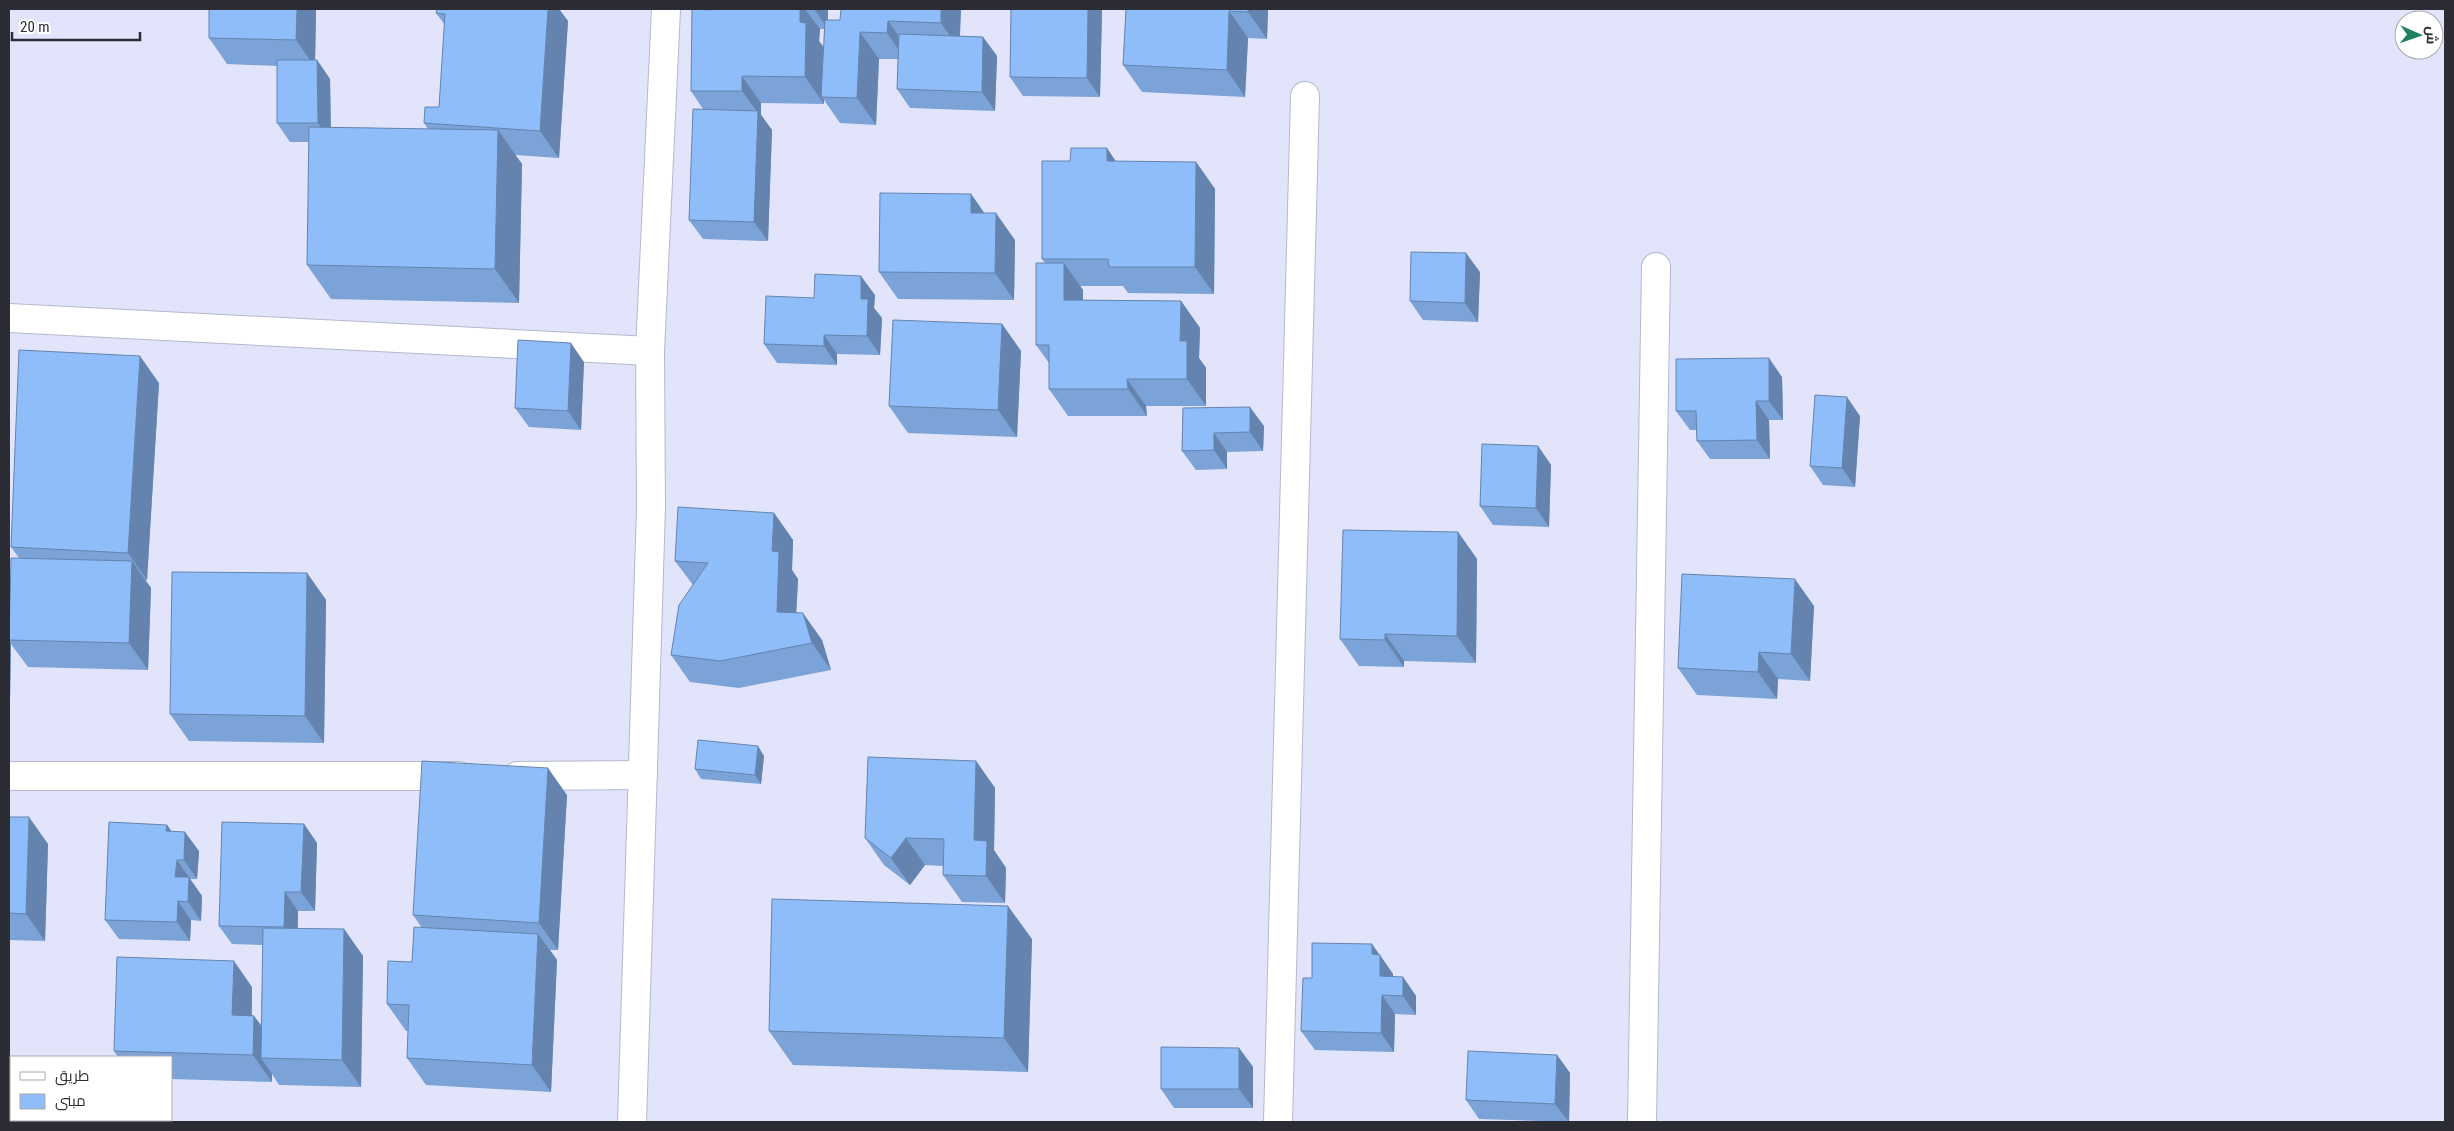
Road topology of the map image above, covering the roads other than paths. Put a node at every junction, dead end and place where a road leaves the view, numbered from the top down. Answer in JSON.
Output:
{"nodes":[{"id":1,"x":666,"y":9,"type":"edge"},
{"id":2,"x":1305,"y":96,"type":"dead end"},
{"id":3,"x":1656,"y":267,"type":"dead end"},
{"id":4,"x":9,"y":318,"type":"edge"},
{"id":5,"x":650,"y":351,"type":"junction"},
{"id":6,"x":9,"y":776,"type":"edge"},
{"id":7,"x":643,"y":776,"type":"junction"},
{"id":8,"x":632,"y":1122,"type":"edge"},
{"id":9,"x":1278,"y":1122,"type":"edge"},
{"id":10,"x":1642,"y":1122,"type":"edge"}],
"edges":[{"from":1,"to":5,"type":"street"},
{"from":2,"to":9,"type":"street"},
{"from":3,"to":10,"type":"street"},
{"from":4,"to":5,"type":"street"},
{"from":5,"to":7,"type":"street"},
{"from":6,"to":7,"type":"street"},
{"from":7,"to":8,"type":"street"}]}
